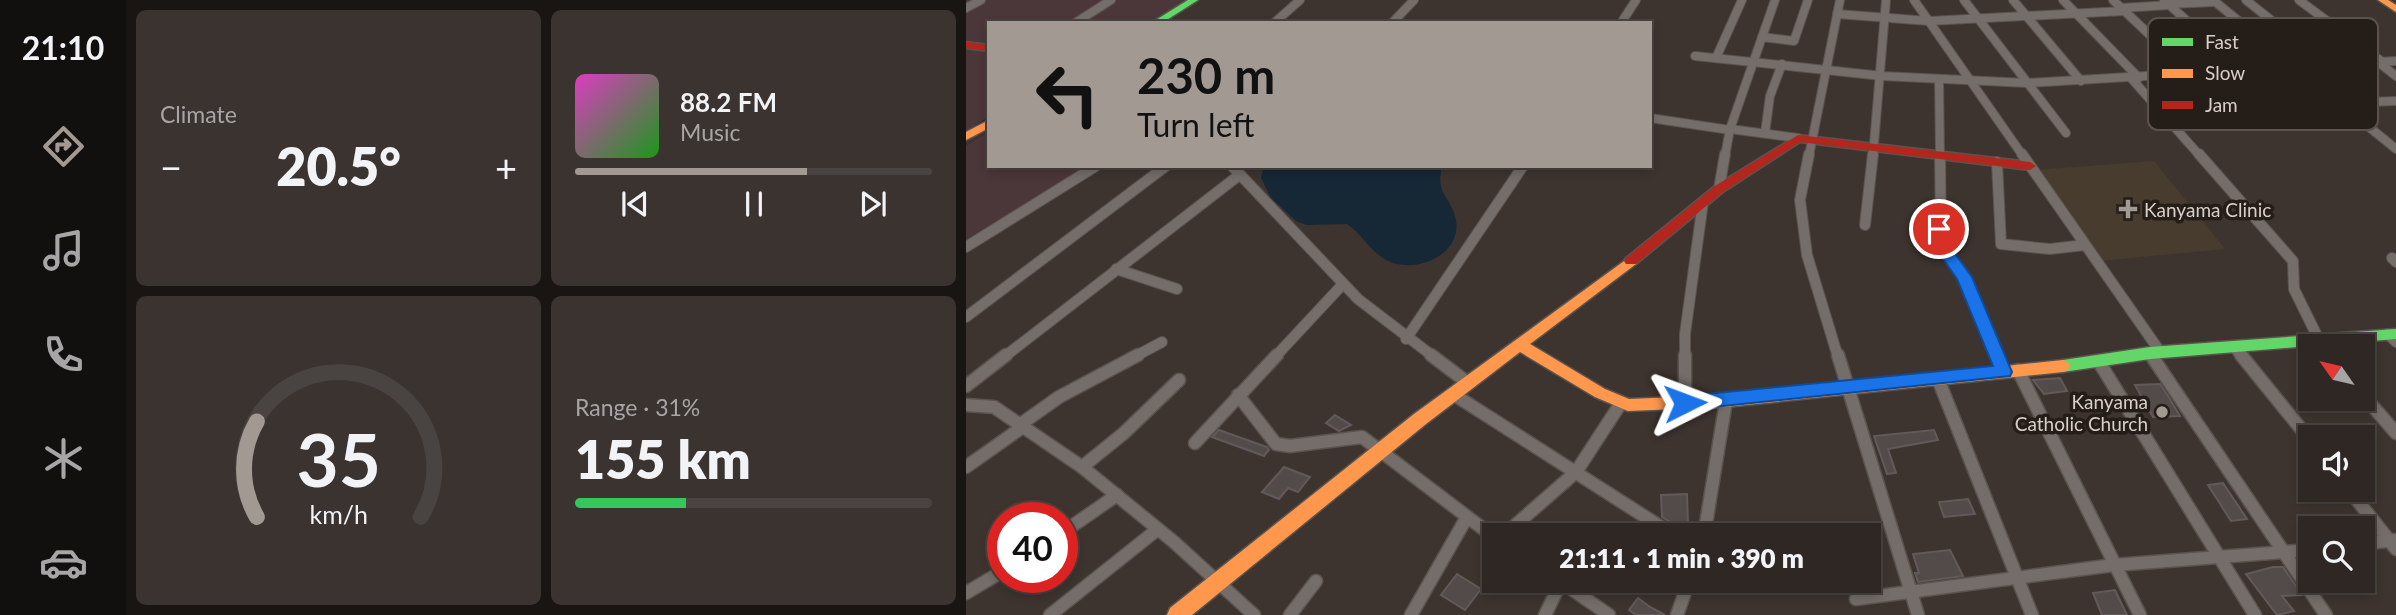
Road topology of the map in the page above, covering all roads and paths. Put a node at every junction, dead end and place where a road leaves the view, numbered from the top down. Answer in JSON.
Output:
{"nodes":[{"id":1,"x":981,"y":0,"type":"edge"},
{"id":2,"x":1111,"y":0,"type":"edge"},
{"id":3,"x":1187,"y":0,"type":"edge"},
{"id":4,"x":1194,"y":0,"type":"edge"},
{"id":5,"x":1300,"y":0,"type":"edge"},
{"id":6,"x":1414,"y":0,"type":"edge"},
{"id":7,"x":1636,"y":0,"type":"edge"},
{"id":8,"x":1742,"y":0,"type":"edge"},
{"id":9,"x":1775,"y":0,"type":"edge"},
{"id":10,"x":1808,"y":0,"type":"edge"},
{"id":11,"x":1840,"y":0,"type":"edge"},
{"id":12,"x":1886,"y":0,"type":"edge"},
{"id":13,"x":1914,"y":0,"type":"edge"},
{"id":14,"x":1964,"y":0,"type":"edge"},
{"id":15,"x":2014,"y":0,"type":"edge"},
{"id":16,"x":2063,"y":0,"type":"edge"},
{"id":17,"x":2113,"y":0,"type":"edge"},
{"id":18,"x":2246,"y":0,"type":"edge"},
{"id":19,"x":2299,"y":0,"type":"edge"},
{"id":20,"x":2382,"y":0,"type":"edge"},
{"id":21,"x":2214,"y":1,"type":"edge"},
{"id":22,"x":2168,"y":3,"type":"edge"},
{"id":23,"x":966,"y":8,"type":"edge"},
{"id":24,"x":2122,"y":9,"type":"junction"},
{"id":25,"x":2396,"y":9,"type":"edge"},
{"id":26,"x":2076,"y":13,"type":"junction"},
{"id":27,"x":1837,"y":14,"type":"junction"},
{"id":28,"x":2026,"y":16,"type":"junction"},
{"id":29,"x":2184,"y":18,"type":"edge"},
{"id":30,"x":2234,"y":18,"type":"edge"},
{"id":31,"x":2268,"y":18,"type":"edge"},
{"id":32,"x":2323,"y":18,"type":"edge"},
{"id":33,"x":1885,"y":19,"type":"junction"},
{"id":34,"x":1979,"y":19,"type":"junction"},
{"id":35,"x":1078,"y":21,"type":"edge"},
{"id":36,"x":1152,"y":21,"type":"edge"},
{"id":37,"x":1159,"y":21,"type":"edge"},
{"id":38,"x":1276,"y":21,"type":"edge"},
{"id":39,"x":1394,"y":21,"type":"edge"},
{"id":40,"x":1622,"y":21,"type":"edge"},
{"id":41,"x":1929,"y":21,"type":"junction"},
{"id":42,"x":2148,"y":33,"type":"edge"},
{"id":43,"x":1762,"y":37,"type":"junction"},
{"id":44,"x":966,"y":45,"type":"edge"},
{"id":45,"x":987,"y":48,"type":"edge"},
{"id":46,"x":1696,"y":55,"type":"dead end"},
{"id":47,"x":1716,"y":58,"type":"junction"},
{"id":48,"x":1754,"y":61,"type":"junction"},
{"id":49,"x":2379,"y":61,"type":"joint"},
{"id":50,"x":2396,"y":61,"type":"edge"},
{"id":51,"x":1782,"y":64,"type":"junction"},
{"id":52,"x":1825,"y":70,"type":"junction"},
{"id":53,"x":1882,"y":76,"type":"junction"},
{"id":54,"x":2396,"y":76,"type":"edge"},
{"id":55,"x":2148,"y":77,"type":"edge"},
{"id":56,"x":2135,"y":78,"type":"junction"},
{"id":57,"x":1939,"y":80,"type":"junction"},
{"id":58,"x":2081,"y":81,"type":"junction"},
{"id":59,"x":1972,"y":82,"type":"junction"},
{"id":60,"x":2027,"y":83,"type":"junction"},
{"id":61,"x":2148,"y":93,"type":"edge"},
{"id":62,"x":2378,"y":102,"type":"edge"},
{"id":63,"x":2396,"y":102,"type":"edge"},
{"id":64,"x":1652,"y":118,"type":"edge"},
{"id":65,"x":987,"y":122,"type":"edge"},
{"id":66,"x":1730,"y":129,"type":"junction"},
{"id":67,"x":2180,"y":130,"type":"edge"},
{"id":68,"x":2372,"y":130,"type":"edge"},
{"id":69,"x":1765,"y":133,"type":"junction"},
{"id":70,"x":2066,"y":133,"type":"dead end"},
{"id":71,"x":966,"y":134,"type":"edge"},
{"id":72,"x":2396,"y":137,"type":"edge"},
{"id":73,"x":1805,"y":138,"type":"junction"},
{"id":74,"x":2383,"y":138,"type":"junction"},
{"id":75,"x":1875,"y":147,"type":"junction"},
{"id":76,"x":2396,"y":149,"type":"edge"},
{"id":77,"x":1941,"y":154,"type":"junction"},
{"id":78,"x":1997,"y":162,"type":"junction"},
{"id":79,"x":2030,"y":166,"type":"junction"},
{"id":80,"x":1093,"y":168,"type":"edge"},
{"id":81,"x":1163,"y":168,"type":"edge"},
{"id":82,"x":1522,"y":168,"type":"edge"},
{"id":83,"x":1235,"y":171,"type":"edge"},
{"id":84,"x":1719,"y":189,"type":"junction"},
{"id":85,"x":1703,"y":202,"type":"junction"},
{"id":86,"x":1866,"y":225,"type":"dead end"},
{"id":87,"x":2085,"y":245,"type":"junction"},
{"id":88,"x":966,"y":247,"type":"edge"},
{"id":89,"x":1116,"y":269,"type":"junction"},
{"id":90,"x":1343,"y":284,"type":"junction"},
{"id":91,"x":1177,"y":289,"type":"dead end"},
{"id":92,"x":966,"y":317,"type":"edge"},
{"id":93,"x":2315,"y":334,"type":"edge"},
{"id":94,"x":2393,"y":337,"type":"edge"},
{"id":95,"x":2375,"y":338,"type":"edge"},
{"id":96,"x":1406,"y":339,"type":"junction"},
{"id":97,"x":1162,"y":342,"type":"dead end"},
{"id":98,"x":2298,"y":344,"type":"edge"},
{"id":99,"x":1520,"y":345,"type":"junction"},
{"id":100,"x":2234,"y":347,"type":"junction"},
{"id":101,"x":2156,"y":353,"type":"junction"},
{"id":102,"x":2099,"y":362,"type":"junction"},
{"id":103,"x":2011,"y":371,"type":"junction"},
{"id":104,"x":1938,"y":379,"type":"junction"},
{"id":105,"x":1179,"y":380,"type":"dead end"},
{"id":106,"x":1468,"y":383,"type":"junction"},
{"id":107,"x":966,"y":386,"type":"edge"},
{"id":108,"x":1848,"y":387,"type":"junction"},
{"id":109,"x":1453,"y":394,"type":"junction"},
{"id":110,"x":1238,"y":396,"type":"junction"},
{"id":111,"x":1726,"y":401,"type":"junction"},
{"id":112,"x":1620,"y":403,"type":"junction"},
{"id":113,"x":1685,"y":403,"type":"junction"},
{"id":114,"x":966,"y":405,"type":"edge"},
{"id":115,"x":2375,"y":409,"type":"edge"},
{"id":116,"x":1022,"y":425,"type":"junction"},
{"id":117,"x":2298,"y":425,"type":"edge"},
{"id":118,"x":2396,"y":433,"type":"edge"},
{"id":119,"x":1195,"y":443,"type":"dead end"},
{"id":120,"x":1380,"y":450,"type":"junction"},
{"id":121,"x":966,"y":467,"type":"edge"},
{"id":122,"x":1082,"y":467,"type":"junction"},
{"id":123,"x":1576,"y":472,"type":"junction"},
{"id":124,"x":1117,"y":495,"type":"junction"},
{"id":125,"x":2359,"y":502,"type":"edge"},
{"id":126,"x":1468,"y":517,"type":"junction"},
{"id":127,"x":1078,"y":522,"type":"edge"},
{"id":128,"x":1518,"y":523,"type":"edge"},
{"id":129,"x":1655,"y":523,"type":"edge"},
{"id":130,"x":1706,"y":523,"type":"edge"},
{"id":131,"x":1482,"y":528,"type":"edge"},
{"id":132,"x":1158,"y":530,"type":"junction"},
{"id":133,"x":2394,"y":543,"type":"edge"},
{"id":134,"x":2375,"y":544,"type":"edge"},
{"id":135,"x":2298,"y":551,"type":"edge"},
{"id":136,"x":2283,"y":552,"type":"junction"},
{"id":137,"x":2220,"y":556,"type":"junction"},
{"id":138,"x":2115,"y":565,"type":"junction"},
{"id":139,"x":2017,"y":579,"type":"junction"},
{"id":140,"x":987,"y":581,"type":"edge"},
{"id":141,"x":1317,"y":581,"type":"dead end"},
{"id":142,"x":1217,"y":584,"type":"junction"},
{"id":143,"x":1911,"y":592,"type":"junction"},
{"id":144,"x":966,"y":593,"type":"edge"},
{"id":145,"x":1555,"y":593,"type":"edge"},
{"id":146,"x":1577,"y":593,"type":"edge"},
{"id":147,"x":1685,"y":593,"type":"edge"},
{"id":148,"x":1856,"y":599,"type":"dead end"},
{"id":149,"x":1051,"y":615,"type":"edge"},
{"id":150,"x":1177,"y":615,"type":"edge"},
{"id":151,"x":1254,"y":615,"type":"edge"},
{"id":152,"x":1290,"y":615,"type":"edge"},
{"id":153,"x":1411,"y":615,"type":"edge"},
{"id":154,"x":1545,"y":615,"type":"edge"},
{"id":155,"x":1609,"y":615,"type":"edge"},
{"id":156,"x":1677,"y":615,"type":"edge"},
{"id":157,"x":1918,"y":615,"type":"edge"},
{"id":158,"x":2032,"y":615,"type":"edge"},
{"id":159,"x":2140,"y":615,"type":"edge"},
{"id":160,"x":2255,"y":615,"type":"edge"},
{"id":161,"x":2326,"y":615,"type":"edge"}],
"edges":[{"from":1,"to":23,"type":"street"},
{"from":2,"to":35,"type":"street"},
{"from":3,"to":36,"type":"street"},
{"from":4,"to":37,"type":"street"},
{"from":5,"to":38,"type":"street"},
{"from":6,"to":39,"type":"street"},
{"from":7,"to":40,"type":"street"},
{"from":8,"to":47,"type":"street"},
{"from":9,"to":43,"type":"street"},
{"from":10,"to":43,"type":"street"},
{"from":11,"to":27,"type":"street"},
{"from":12,"to":33,"type":"street"},
{"from":13,"to":41,"type":"street"},
{"from":14,"to":34,"type":"street"},
{"from":15,"to":28,"type":"street"},
{"from":16,"to":26,"type":"street"},
{"from":17,"to":24,"type":"street"},
{"from":18,"to":31,"type":"street"},
{"from":19,"to":32,"type":"street"},
{"from":20,"to":25,"type":"street"},
{"from":21,"to":22,"type":"street"},
{"from":21,"to":30,"type":"street"},
{"from":22,"to":24,"type":"street"},
{"from":22,"to":29,"type":"street"},
{"from":24,"to":26,"type":"street"},
{"from":24,"to":42,"type":"street"},
{"from":26,"to":28,"type":"street"},
{"from":26,"to":56,"type":"street"},
{"from":27,"to":33,"type":"street"},
{"from":27,"to":52,"type":"street"},
{"from":28,"to":34,"type":"street"},
{"from":28,"to":58,"type":"street"},
{"from":33,"to":41,"type":"street"},
{"from":33,"to":53,"type":"street"},
{"from":34,"to":41,"type":"street"},
{"from":34,"to":60,"type":"street"},
{"from":41,"to":59,"type":"street"},
{"from":43,"to":48,"type":"street"},
{"from":44,"to":45,"type":"street"},
{"from":46,"to":47,"type":"street"},
{"from":47,"to":48,"type":"street"},
{"from":48,"to":51,"type":"street"},
{"from":48,"to":66,"type":"street"},
{"from":49,"to":50,"type":"street"},
{"from":49,"to":54,"type":"street"},
{"from":51,"to":52,"type":"street"},
{"from":51,"to":69,"type":"street"},
{"from":52,"to":53,"type":"street"},
{"from":52,"to":73,"type":"street"},
{"from":53,"to":57,"type":"street"},
{"from":53,"to":75,"type":"street"},
{"from":55,"to":56,"type":"street"},
{"from":56,"to":58,"type":"street"},
{"from":56,"to":61,"type":"street"},
{"from":57,"to":59,"type":"street"},
{"from":57,"to":77,"type":"street"},
{"from":58,"to":60,"type":"street"},
{"from":59,"to":60,"type":"street"},
{"from":59,"to":79,"type":"street"},
{"from":60,"to":70,"type":"street"},
{"from":62,"to":63,"type":"street"},
{"from":64,"to":66,"type":"street"},
{"from":65,"to":71,"type":"street"},
{"from":66,"to":69,"type":"street"},
{"from":66,"to":84,"type":"street"},
{"from":67,"to":93,"type":"street"},
{"from":68,"to":74,"type":"street"},
{"from":69,"to":73,"type":"street"},
{"from":72,"to":74,"type":"street"},
{"from":73,"to":75,"type":"street"},
{"from":73,"to":84,"type":"street"},
{"from":73,"to":108,"type":"street"},
{"from":74,"to":76,"type":"street"},
{"from":75,"to":77,"type":"street"},
{"from":75,"to":86,"type":"street"},
{"from":77,"to":78,"type":"street"},
{"from":77,"to":103,"type":"street"},
{"from":78,"to":79,"type":"street"},
{"from":78,"to":87,"type":"street"},
{"from":79,"to":87,"type":"street"},
{"from":80,"to":88,"type":"street"},
{"from":81,"to":92,"type":"street"},
{"from":82,"to":96,"type":"street"},
{"from":83,"to":89,"type":"street"},
{"from":83,"to":90,"type":"street"},
{"from":84,"to":85,"type":"street"},
{"from":85,"to":99,"type":"street"},
{"from":85,"to":113,"type":"street"},
{"from":87,"to":101,"type":"street"},
{"from":89,"to":91,"type":"street"},
{"from":89,"to":107,"type":"street"},
{"from":90,"to":96,"type":"street"},
{"from":90,"to":110,"type":"street"},
{"from":94,"to":95,"type":"street"},
{"from":96,"to":106,"type":"street"},
{"from":97,"to":116,"type":"street"},
{"from":98,"to":100,"type":"street"},
{"from":99,"to":106,"type":"street"},
{"from":99,"to":112,"type":"street"},
{"from":100,"to":101,"type":"street"},
{"from":100,"to":117,"type":"street"},
{"from":101,"to":102,"type":"street"},
{"from":101,"to":136,"type":"street"},
{"from":102,"to":103,"type":"street"},
{"from":102,"to":137,"type":"street"},
{"from":103,"to":104,"type":"street"},
{"from":103,"to":138,"type":"street"},
{"from":104,"to":108,"type":"street"},
{"from":104,"to":139,"type":"street"},
{"from":105,"to":122,"type":"street"},
{"from":106,"to":109,"type":"street"},
{"from":108,"to":111,"type":"street"},
{"from":108,"to":143,"type":"street"},
{"from":109,"to":120,"type":"street"},
{"from":109,"to":123,"type":"street"},
{"from":110,"to":119,"type":"street"},
{"from":110,"to":120,"type":"street"},
{"from":111,"to":113,"type":"street"},
{"from":111,"to":130,"type":"street"},
{"from":112,"to":113,"type":"street"},
{"from":112,"to":123,"type":"street"},
{"from":114,"to":116,"type":"street"},
{"from":115,"to":118,"type":"street"},
{"from":116,"to":121,"type":"street"},
{"from":116,"to":122,"type":"street"},
{"from":120,"to":126,"type":"street"},
{"from":120,"to":142,"type":"street"},
{"from":122,"to":124,"type":"street"},
{"from":123,"to":128,"type":"street"},
{"from":123,"to":129,"type":"street"},
{"from":124,"to":127,"type":"street"},
{"from":124,"to":132,"type":"street"},
{"from":125,"to":133,"type":"street"},
{"from":126,"to":131,"type":"street"},
{"from":126,"to":153,"type":"street"},
{"from":132,"to":142,"type":"street"},
{"from":132,"to":149,"type":"street"},
{"from":133,"to":134,"type":"street"},
{"from":135,"to":136,"type":"street"},
{"from":136,"to":137,"type":"street"},
{"from":136,"to":161,"type":"street"},
{"from":137,"to":138,"type":"street"},
{"from":137,"to":160,"type":"street"},
{"from":138,"to":139,"type":"street"},
{"from":138,"to":159,"type":"street"},
{"from":139,"to":143,"type":"street"},
{"from":139,"to":158,"type":"street"},
{"from":140,"to":144,"type":"street"},
{"from":141,"to":152,"type":"street"},
{"from":142,"to":150,"type":"street"},
{"from":142,"to":151,"type":"street"},
{"from":143,"to":148,"type":"street"},
{"from":143,"to":157,"type":"street"},
{"from":145,"to":154,"type":"street"},
{"from":146,"to":155,"type":"street"},
{"from":147,"to":156,"type":"street"}]}
